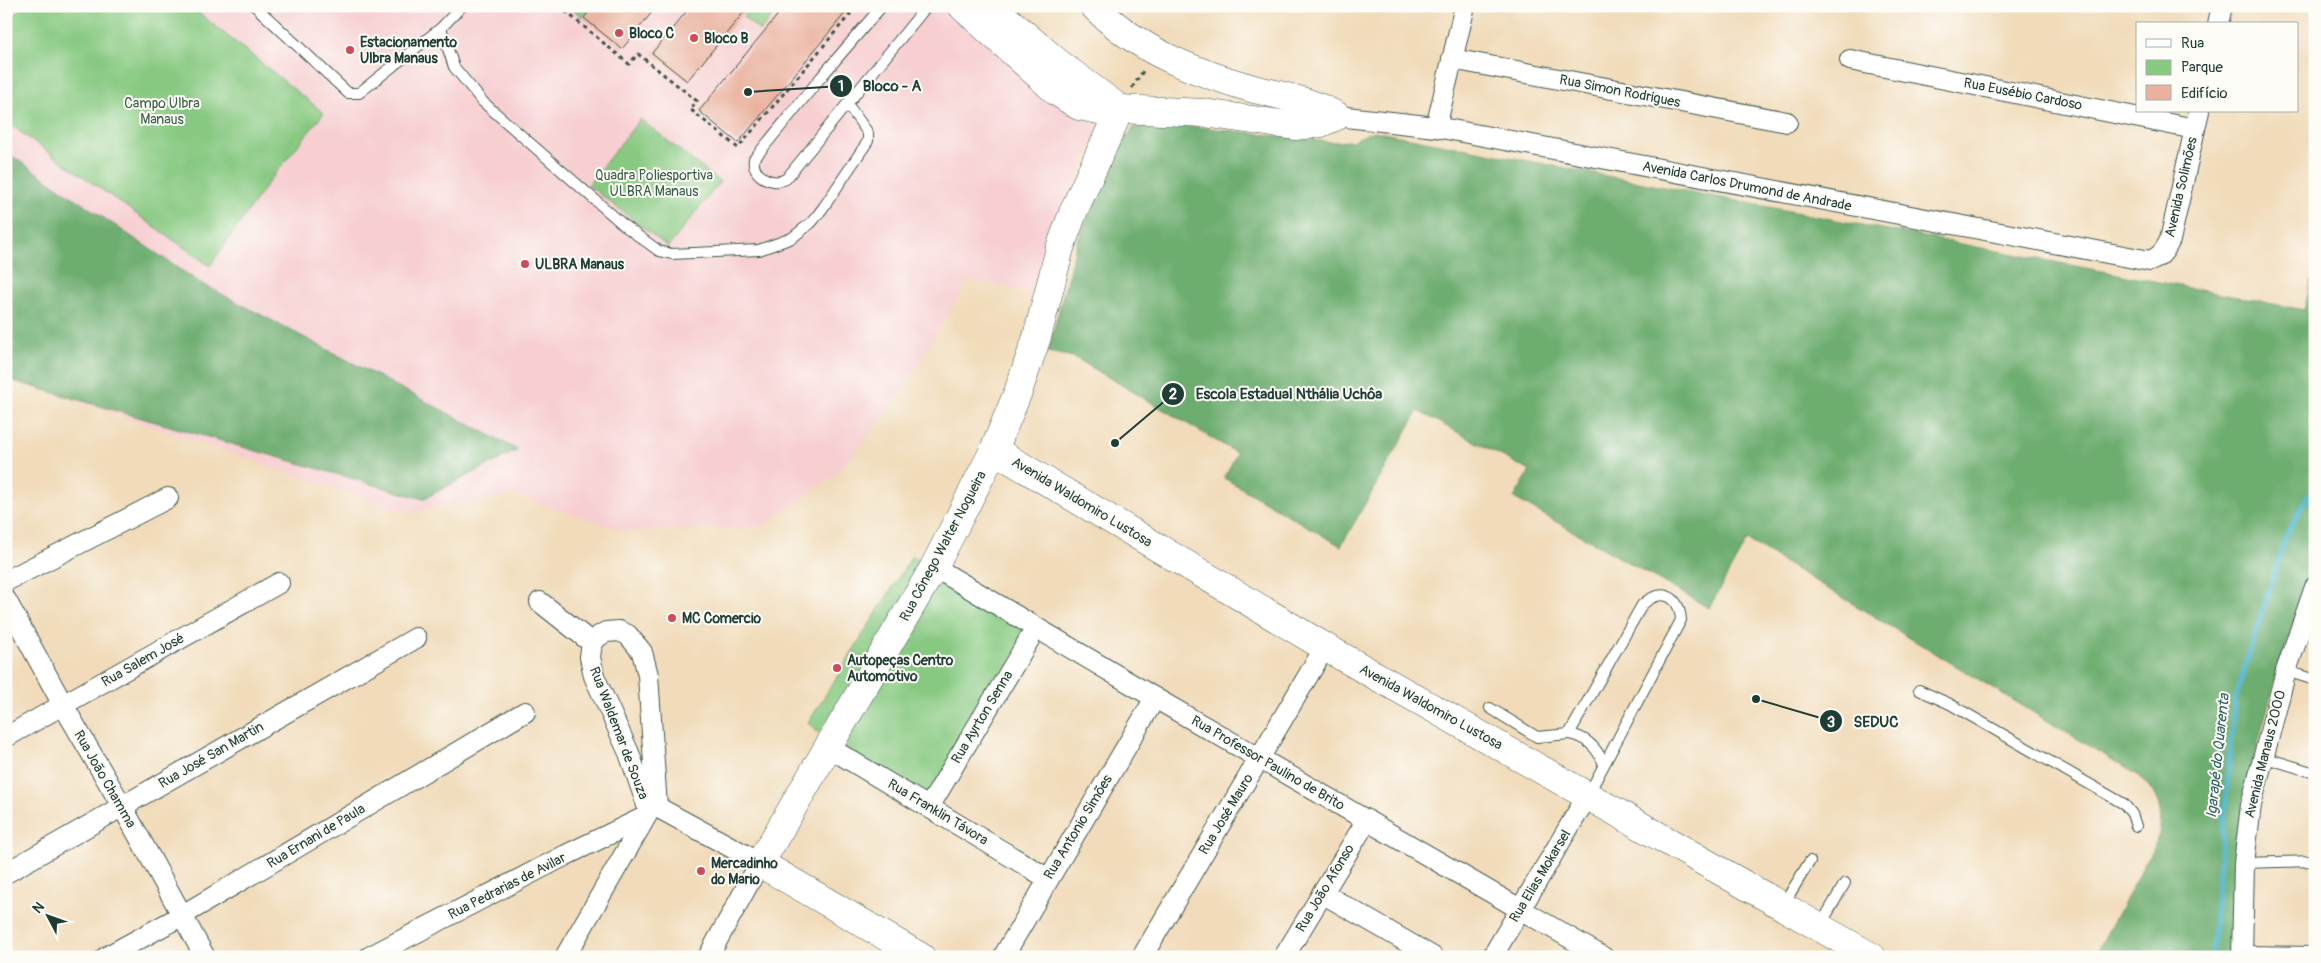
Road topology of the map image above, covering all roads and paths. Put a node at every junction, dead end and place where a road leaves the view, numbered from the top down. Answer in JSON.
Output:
{"nodes":[{"id":1,"x":254,"y":6,"type":"edge"},
{"id":2,"x":462,"y":6,"type":"edge"},
{"id":3,"x":559,"y":6,"type":"edge"},
{"id":4,"x":857,"y":6,"type":"edge"},
{"id":5,"x":882,"y":6,"type":"edge"},
{"id":6,"x":927,"y":6,"type":"edge"},
{"id":7,"x":1094,"y":6,"type":"edge"},
{"id":8,"x":1465,"y":6,"type":"edge"},
{"id":9,"x":2222,"y":6,"type":"edge"},
{"id":10,"x":974,"y":8,"type":"edge"},
{"id":11,"x":2218,"y":22,"type":"edge"},
{"id":12,"x":441,"y":28,"type":"junction"},
{"id":13,"x":1154,"y":53,"type":"junction"},
{"id":14,"x":1452,"y":59,"type":"junction"},
{"id":15,"x":1850,"y":60,"type":"dead end"},
{"id":16,"x":848,"y":105,"type":"junction"},
{"id":17,"x":1120,"y":109,"type":"junction"},
{"id":18,"x":2136,"y":109,"type":"edge"},
{"id":19,"x":2151,"y":112,"type":"edge"},
{"id":20,"x":1337,"y":116,"type":"junction"},
{"id":21,"x":2197,"y":120,"type":"edge"},
{"id":22,"x":1787,"y":122,"type":"dead end"},
{"id":23,"x":1436,"y":127,"type":"junction"},
{"id":24,"x":2156,"y":259,"type":"joint"},
{"id":25,"x":994,"y":450,"type":"junction"},
{"id":26,"x":168,"y":498,"type":"dead end"},
{"id":27,"x":934,"y":567,"type":"junction"},
{"id":28,"x":6,"y":581,"type":"edge"},
{"id":29,"x":280,"y":583,"type":"dead end"},
{"id":30,"x":2314,"y":593,"type":"edge"},
{"id":31,"x":6,"y":600,"type":"edge"},
{"id":32,"x":540,"y":602,"type":"dead end"},
{"id":33,"x":1036,"y":628,"type":"junction"},
{"id":34,"x":416,"y":638,"type":"dead end"},
{"id":35,"x":592,"y":643,"type":"junction"},
{"id":36,"x":1325,"y":647,"type":"junction"},
{"id":37,"x":2286,"y":671,"type":"junction"},
{"id":38,"x":2315,"y":680,"type":"edge"},
{"id":39,"x":1919,"y":690,"type":"dead end"},
{"id":40,"x":1155,"y":698,"type":"junction"},
{"id":41,"x":63,"y":705,"type":"junction"},
{"id":42,"x":1490,"y":708,"type":"dead end"},
{"id":43,"x":525,"y":712,"type":"dead end"},
{"id":44,"x":1569,"y":734,"type":"junction"},
{"id":45,"x":6,"y":737,"type":"edge"},
{"id":46,"x":828,"y":747,"type":"junction"},
{"id":47,"x":2263,"y":756,"type":"junction"},
{"id":48,"x":1260,"y":758,"type":"junction"},
{"id":49,"x":1604,"y":764,"type":"junction"},
{"id":50,"x":2315,"y":773,"type":"edge"},
{"id":51,"x":1588,"y":795,"type":"junction"},
{"id":52,"x":122,"y":806,"type":"junction"},
{"id":53,"x":929,"y":807,"type":"junction"},
{"id":54,"x":651,"y":812,"type":"junction"},
{"id":55,"x":1367,"y":820,"type":"junction"},
{"id":56,"x":2136,"y":826,"type":"dead end"},
{"id":57,"x":1810,"y":861,"type":"dead end"},
{"id":58,"x":2315,"y":861,"type":"edge"},
{"id":59,"x":2244,"y":863,"type":"junction"},
{"id":60,"x":760,"y":864,"type":"junction"},
{"id":61,"x":6,"y":874,"type":"edge"},
{"id":62,"x":1047,"y":878,"type":"junction"},
{"id":63,"x":1845,"y":883,"type":"dead end"},
{"id":64,"x":1322,"y":893,"type":"junction"},
{"id":65,"x":1783,"y":905,"type":"junction"},
{"id":66,"x":1521,"y":908,"type":"junction"},
{"id":67,"x":181,"y":916,"type":"junction"},
{"id":68,"x":1820,"y":926,"type":"junction"},
{"id":69,"x":2315,"y":952,"type":"edge"},
{"id":70,"x":2242,"y":954,"type":"edge"},
{"id":71,"x":106,"y":957,"type":"edge"},
{"id":72,"x":205,"y":957,"type":"edge"},
{"id":73,"x":369,"y":957,"type":"edge"},
{"id":74,"x":566,"y":957,"type":"edge"},
{"id":75,"x":708,"y":957,"type":"edge"},
{"id":76,"x":921,"y":957,"type":"edge"},
{"id":77,"x":1003,"y":957,"type":"edge"},
{"id":78,"x":1142,"y":957,"type":"edge"},
{"id":79,"x":1284,"y":957,"type":"edge"},
{"id":80,"x":1433,"y":957,"type":"edge"},
{"id":81,"x":1492,"y":957,"type":"edge"},
{"id":82,"x":1603,"y":957,"type":"edge"},
{"id":83,"x":1872,"y":957,"type":"edge"}],
"edges":[{"from":1,"to":12,"type":"lane"},
{"from":2,"to":12,"type":"lane"},
{"from":3,"to":4,"type":"path"},
{"from":5,"to":16,"type":"lane"},
{"from":6,"to":16,"type":"lane"},
{"from":7,"to":13,"type":"street","name":"Avenida Carlos Drumond de Andrade"},
{"from":8,"to":14,"type":"street"},
{"from":9,"to":11,"type":"street"},
{"from":10,"to":17,"type":"street","name":"Avenida Carlos Drumond de Andrade"},
{"from":12,"to":16,"type":"lane"},
{"from":13,"to":17,"type":"path"},
{"from":13,"to":20,"type":"street","name":"Avenida Carlos Drumond de Andrade"},
{"from":14,"to":22,"type":"street","name":"Rua Simon Rodrigues"},
{"from":14,"to":23,"type":"street"},
{"from":15,"to":18,"type":"street","name":"Rua Eusébio Cardoso"},
{"from":17,"to":20,"type":"street","name":"Avenida Carlos Drumond de Andrade"},
{"from":17,"to":25,"type":"street","name":"Rua Cônego Walter Nogueira"},
{"from":19,"to":21,"type":"street","name":"Rua Eusébio Cardoso"},
{"from":20,"to":23,"type":"street","name":"Avenida Carlos Drumond de Andrade"},
{"from":21,"to":24,"type":"street","name":"Avenida Solimões"},
{"from":23,"to":24,"type":"street","name":"Avenida Carlos Drumond de Andrade"},
{"from":25,"to":27,"type":"street","name":"Rua Cônego Walter Nogueira"},
{"from":25,"to":36,"type":"street","name":"Avenida Waldomiro Lustosa"},
{"from":26,"to":28,"type":"street"},
{"from":27,"to":33,"type":"street","name":"Rua Professor Paulino de Brito"},
{"from":27,"to":46,"type":"street","name":"Rua Cônego Walter Nogueira"},
{"from":29,"to":41,"type":"street","name":"Rua Salem José"},
{"from":30,"to":37,"type":"street","name":"Avenida Manaus 2000"},
{"from":31,"to":41,"type":"street","name":"Rua João Chamma"},
{"from":32,"to":35,"type":"street"},
{"from":33,"to":40,"type":"street","name":"Rua Professor Paulino de Brito"},
{"from":33,"to":53,"type":"street","name":"Rua Ayrton Senna"},
{"from":34,"to":52,"type":"street","name":"Rua José San Martin"},
{"from":35,"to":54,"type":"street","name":"Rua Waldemar de Souza"},
{"from":35,"to":54,"type":"street","name":"Rua Waldemar de Souza"},
{"from":36,"to":48,"type":"street","name":"Rua José Mauro"},
{"from":36,"to":51,"type":"street","name":"Avenida Waldomiro Lustosa"},
{"from":37,"to":38,"type":"lane"},
{"from":37,"to":47,"type":"street","name":"Avenida Manaus 2000"},
{"from":39,"to":56,"type":"lane"},
{"from":40,"to":48,"type":"street","name":"Rua Professor Paulino de Brito"},
{"from":40,"to":62,"type":"street","name":"Rua Antonio Simões"},
{"from":41,"to":45,"type":"street","name":"Rua Salem José"},
{"from":41,"to":52,"type":"street","name":"Rua João Chamma"},
{"from":42,"to":44,"type":"lane"},
{"from":43,"to":67,"type":"street","name":"Rua Ernani de Paula"},
{"from":44,"to":49,"type":"lane"},
{"from":44,"to":49,"type":"lane"},
{"from":46,"to":53,"type":"street","name":"Rua Franklin Távora"},
{"from":46,"to":60,"type":"street","name":"Rua Cônego Walter Nogueira"},
{"from":47,"to":50,"type":"lane"},
{"from":47,"to":59,"type":"street","name":"Avenida Manaus 2000"},
{"from":48,"to":55,"type":"street","name":"Rua Professor Paulino de Brito"},
{"from":48,"to":78,"type":"street","name":"Rua José Mauro"},
{"from":49,"to":51,"type":"lane"},
{"from":51,"to":65,"type":"street","name":"Avenida Waldomiro Lustosa"},
{"from":51,"to":66,"type":"street","name":"Rua Elias Mokarsel"},
{"from":52,"to":61,"type":"street","name":"Rua José San Martin"},
{"from":52,"to":67,"type":"street","name":"Rua João Chamma"},
{"from":53,"to":62,"type":"street","name":"Rua Franklin Távora"},
{"from":54,"to":60,"type":"street"},
{"from":54,"to":73,"type":"street","name":"Rua Pedrarias de Avilar"},
{"from":54,"to":74,"type":"street","name":"Rua Waldemar de Souza"},
{"from":55,"to":64,"type":"street","name":"Rua João Afonso"},
{"from":55,"to":66,"type":"street","name":"Rua Professor Paulino de Brito"},
{"from":57,"to":65,"type":"lane"},
{"from":58,"to":59,"type":"lane"},
{"from":59,"to":70,"type":"street","name":"Avenida Manaus 2000"},
{"from":60,"to":75,"type":"street","name":"Rua Cônego Walter Nogueira"},
{"from":60,"to":76,"type":"street"},
{"from":62,"to":77,"type":"street","name":"Rua Antonio Simões"},
{"from":63,"to":68,"type":"lane"},
{"from":64,"to":79,"type":"street","name":"Rua João Afonso"},
{"from":64,"to":80,"type":"street"},
{"from":65,"to":68,"type":"street","name":"Avenida Waldomiro Lustosa"},
{"from":66,"to":81,"type":"street","name":"Rua Elias Mokarsel"},
{"from":66,"to":82,"type":"street","name":"Rua Professor Paulino de Brito"},
{"from":67,"to":71,"type":"street","name":"Rua Ernani de Paula"},
{"from":67,"to":72,"type":"street","name":"Rua João Chamma"},
{"from":68,"to":83,"type":"street","name":"Avenida Waldomiro Lustosa"},
{"from":69,"to":70,"type":"lane"}]}
